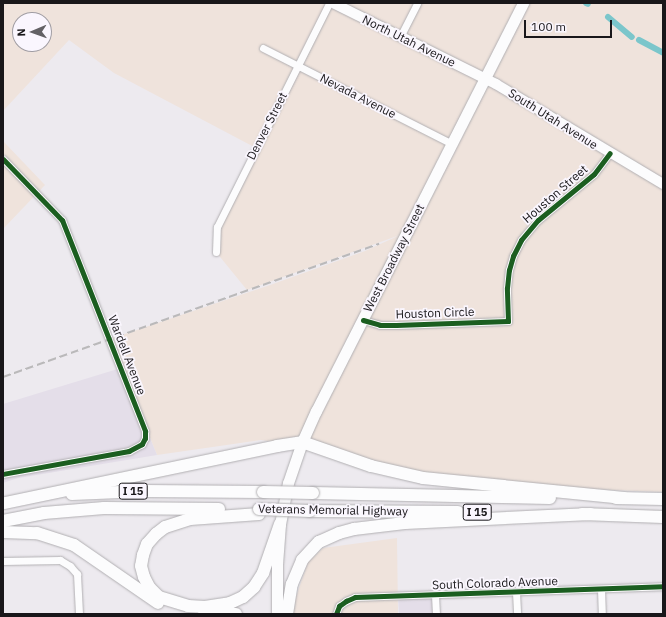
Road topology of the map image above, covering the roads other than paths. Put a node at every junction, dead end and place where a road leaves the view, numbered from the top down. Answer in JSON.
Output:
{"nodes":[{"id":1,"x":329,"y":3,"type":"edge"},
{"id":2,"x":333,"y":3,"type":"edge"},
{"id":3,"x":417,"y":3,"type":"edge"},
{"id":4,"x":523,"y":3,"type":"edge"},
{"id":5,"x":400,"y":37,"type":"junction"},
{"id":6,"x":264,"y":48,"type":"dead end"},
{"id":7,"x":298,"y":65,"type":"junction"},
{"id":8,"x":485,"y":78,"type":"junction"},
{"id":9,"x":452,"y":144,"type":"junction"},
{"id":10,"x":610,"y":153,"type":"junction"},
{"id":11,"x":3,"y":159,"type":"edge"},
{"id":12,"x":663,"y":184,"type":"edge"},
{"id":13,"x":216,"y":252,"type":"dead end"},
{"id":14,"x":363,"y":320,"type":"junction"},
{"id":15,"x":508,"y":321,"type":"joint"},
{"id":16,"x":302,"y":442,"type":"junction"},
{"id":17,"x":3,"y":474,"type":"edge"},
{"id":18,"x":624,"y":498,"type":"junction"},
{"id":19,"x":663,"y":499,"type":"edge"},
{"id":20,"x":4,"y":503,"type":"edge"},
{"id":21,"x":259,"y":512,"type":"junction"},
{"id":22,"x":591,"y":514,"type":"junction"},
{"id":23,"x":663,"y":517,"type":"edge"},
{"id":24,"x":3,"y":521,"type":"edge"},
{"id":25,"x":280,"y":524,"type":"junction"},
{"id":26,"x":3,"y":532,"type":"edge"},
{"id":27,"x":3,"y":561,"type":"edge"},
{"id":28,"x":663,"y":586,"type":"edge"},
{"id":29,"x":601,"y":589,"type":"junction"},
{"id":30,"x":516,"y":592,"type":"junction"},
{"id":31,"x":435,"y":595,"type":"junction"},
{"id":32,"x":79,"y":614,"type":"edge"},
{"id":33,"x":236,"y":614,"type":"edge"},
{"id":34,"x":278,"y":614,"type":"edge"},
{"id":35,"x":287,"y":614,"type":"edge"},
{"id":36,"x":336,"y":614,"type":"edge"},
{"id":37,"x":436,"y":614,"type":"edge"},
{"id":38,"x":517,"y":614,"type":"edge"},
{"id":39,"x":602,"y":614,"type":"edge"}],
"edges":[{"from":1,"to":7,"type":"street","name":"Denver Street"},
{"from":2,"to":5,"type":"main road","name":"North Utah Avenue"},
{"from":3,"to":5,"type":"street"},
{"from":4,"to":8,"type":"main road","name":"West Broadway Street"},
{"from":5,"to":8,"type":"main road","name":"North Utah Avenue"},
{"from":6,"to":7,"type":"street","name":"Nevada Avenue"},
{"from":7,"to":9,"type":"street","name":"Nevada Avenue"},
{"from":7,"to":13,"type":"street","name":"Denver Street"},
{"from":8,"to":9,"type":"main road","name":"West Broadway Street"},
{"from":8,"to":10,"type":"main road","name":"South Utah Avenue"},
{"from":9,"to":14,"type":"main road","name":"West Broadway Street"},
{"from":10,"to":12,"type":"main road","name":"South Utah Avenue"},
{"from":10,"to":15,"type":"street","name":"Houston Street"},
{"from":11,"to":17,"type":"street","name":"Wardell Avenue"},
{"from":14,"to":15,"type":"street","name":"Houston Circle"},
{"from":14,"to":16,"type":"main road","name":"West Broadway Street"},
{"from":16,"to":18,"type":"highway"},
{"from":16,"to":20,"type":"highway"},
{"from":16,"to":25,"type":"main road","name":"West Broadway Street"},
{"from":18,"to":19,"type":"highway","name":"Veterans Memorial Highway","number":"I 15"},
{"from":18,"to":20,"type":"highway","name":"Veterans Memorial Highway","number":"I 15","bridge":true},
{"from":21,"to":22,"type":"highway","name":"Veterans Memorial Highway","number":"I 15","bridge":true},
{"from":21,"to":24,"type":"highway","name":"Veterans Memorial Highway","number":"I 15"},
{"from":21,"to":25,"type":"highway"},
{"from":22,"to":23,"type":"highway","name":"Veterans Memorial Highway","number":"I 15"},
{"from":22,"to":35,"type":"highway"},
{"from":25,"to":34,"type":"main road","name":"West Broadway Street"},
{"from":26,"to":33,"type":"highway"},
{"from":27,"to":32,"type":"street"},
{"from":28,"to":29,"type":"street","name":"South Colorado Avenue"},
{"from":29,"to":30,"type":"street","name":"South Colorado Avenue"},
{"from":29,"to":39,"type":"street"},
{"from":30,"to":31,"type":"street","name":"South Colorado Avenue"},
{"from":30,"to":38,"type":"street"},
{"from":31,"to":36,"type":"street","name":"South Colorado Avenue"},
{"from":31,"to":37,"type":"street"}]}
